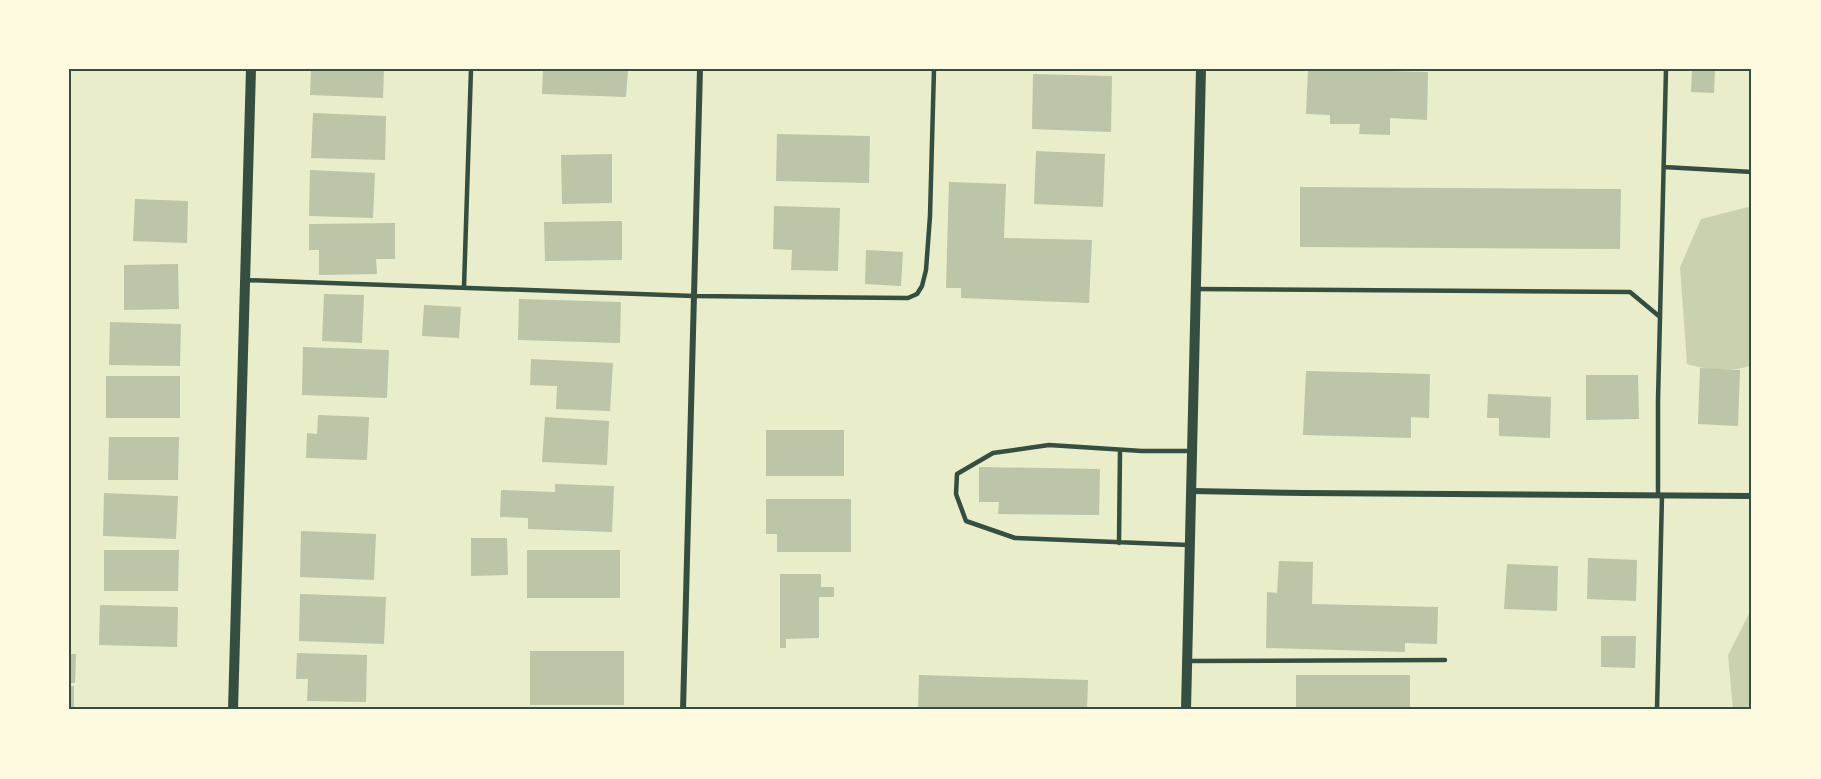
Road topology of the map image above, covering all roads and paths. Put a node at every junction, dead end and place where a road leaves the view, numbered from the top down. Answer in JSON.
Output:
{"nodes":[{"id":1,"x":251,"y":69,"type":"edge"},
{"id":2,"x":471,"y":69,"type":"edge"},
{"id":3,"x":700,"y":69,"type":"edge"},
{"id":4,"x":934,"y":69,"type":"edge"},
{"id":5,"x":1201,"y":69,"type":"edge"},
{"id":6,"x":1666,"y":69,"type":"edge"},
{"id":7,"x":1664,"y":167,"type":"junction"},
{"id":8,"x":1752,"y":172,"type":"edge"},
{"id":9,"x":245,"y":280,"type":"junction"},
{"id":10,"x":464,"y":287,"type":"junction"},
{"id":11,"x":1196,"y":289,"type":"junction"},
{"id":12,"x":694,"y":296,"type":"junction"},
{"id":13,"x":1660,"y":317,"type":"junction"},
{"id":14,"x":1120,"y":450,"type":"junction"},
{"id":15,"x":1192,"y":451,"type":"junction"},
{"id":16,"x":1191,"y":491,"type":"junction"},
{"id":17,"x":1660,"y":495,"type":"junction"},
{"id":18,"x":1752,"y":496,"type":"edge"},
{"id":19,"x":1119,"y":543,"type":"junction"},
{"id":20,"x":1189,"y":545,"type":"junction"},
{"id":21,"x":1445,"y":660,"type":"dead end"},
{"id":22,"x":1187,"y":661,"type":"junction"},
{"id":23,"x":233,"y":710,"type":"edge"},
{"id":24,"x":683,"y":710,"type":"edge"},
{"id":25,"x":1186,"y":710,"type":"edge"},
{"id":26,"x":1656,"y":710,"type":"edge"}],
"edges":[{"from":1,"to":9,"type":"street"},
{"from":2,"to":10,"type":"lane"},
{"from":3,"to":12,"type":"street"},
{"from":4,"to":12,"type":"lane"},
{"from":5,"to":11,"type":"street"},
{"from":6,"to":7,"type":"lane"},
{"from":7,"to":8,"type":"lane"},
{"from":7,"to":13,"type":"lane"},
{"from":9,"to":10,"type":"lane"},
{"from":9,"to":23,"type":"street"},
{"from":10,"to":12,"type":"lane"},
{"from":11,"to":13,"type":"lane"},
{"from":11,"to":15,"type":"street"},
{"from":12,"to":24,"type":"street"},
{"from":13,"to":17,"type":"lane"},
{"from":14,"to":15,"type":"lane"},
{"from":14,"to":19,"type":"lane"},
{"from":14,"to":19,"type":"lane"},
{"from":15,"to":16,"type":"street"},
{"from":16,"to":17,"type":"street"},
{"from":16,"to":20,"type":"street"},
{"from":17,"to":18,"type":"street"},
{"from":17,"to":26,"type":"lane"},
{"from":19,"to":20,"type":"lane"},
{"from":20,"to":22,"type":"street"},
{"from":21,"to":22,"type":"lane"},
{"from":22,"to":25,"type":"street"}]}
